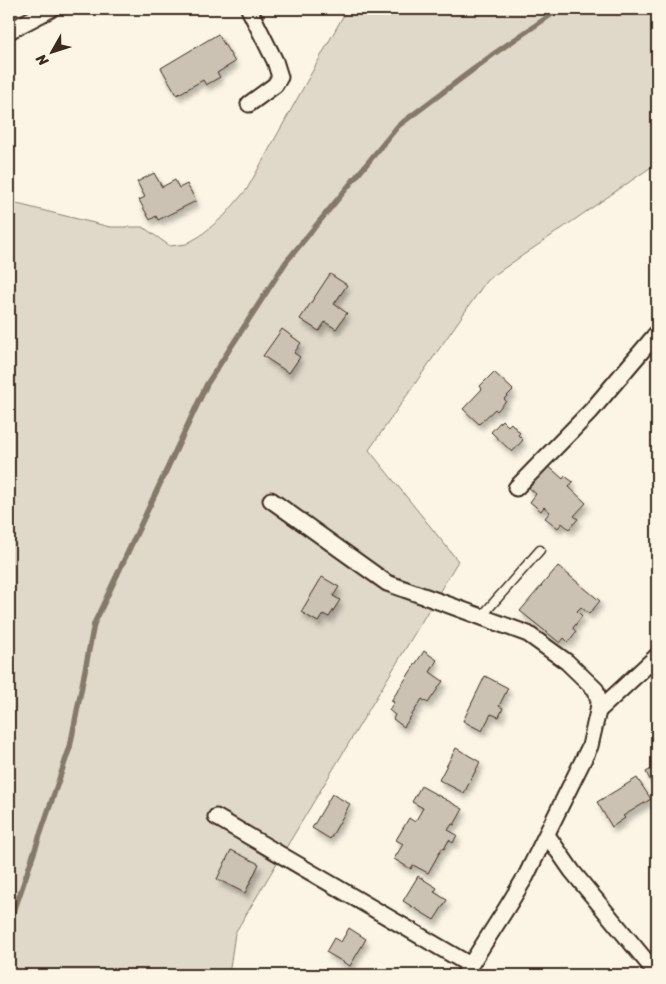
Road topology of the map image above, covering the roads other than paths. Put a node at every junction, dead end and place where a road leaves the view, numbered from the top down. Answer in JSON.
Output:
{"nodes":[{"id":1,"x":51,"y":9,"type":"edge"},
{"id":2,"x":249,"y":9,"type":"edge"},
{"id":3,"x":9,"y":31,"type":"edge"},
{"id":4,"x":249,"y":104,"type":"dead end"},
{"id":5,"x":657,"y":333,"type":"edge"},
{"id":6,"x":516,"y":488,"type":"dead end"},
{"id":7,"x":271,"y":500,"type":"dead end"},
{"id":8,"x":540,"y":550,"type":"dead end"},
{"id":9,"x":481,"y":617,"type":"junction"},
{"id":10,"x":657,"y":656,"type":"edge"},
{"id":11,"x":598,"y":711,"type":"junction"},
{"id":12,"x":216,"y":817,"type":"dead end"},
{"id":13,"x":547,"y":834,"type":"junction"},
{"id":14,"x":467,"y":970,"type":"edge"},
{"id":15,"x":657,"y":974,"type":"edge"}],
"edges":[{"from":1,"to":3,"type":"street"},
{"from":2,"to":4,"type":"street"},
{"from":5,"to":6,"type":"street"},
{"from":7,"to":9,"type":"street"},
{"from":8,"to":9,"type":"lane"},
{"from":9,"to":11,"type":"street"},
{"from":10,"to":11,"type":"street"},
{"from":11,"to":13,"type":"street"},
{"from":12,"to":14,"type":"street"},
{"from":13,"to":14,"type":"street"},
{"from":13,"to":15,"type":"street"}]}
